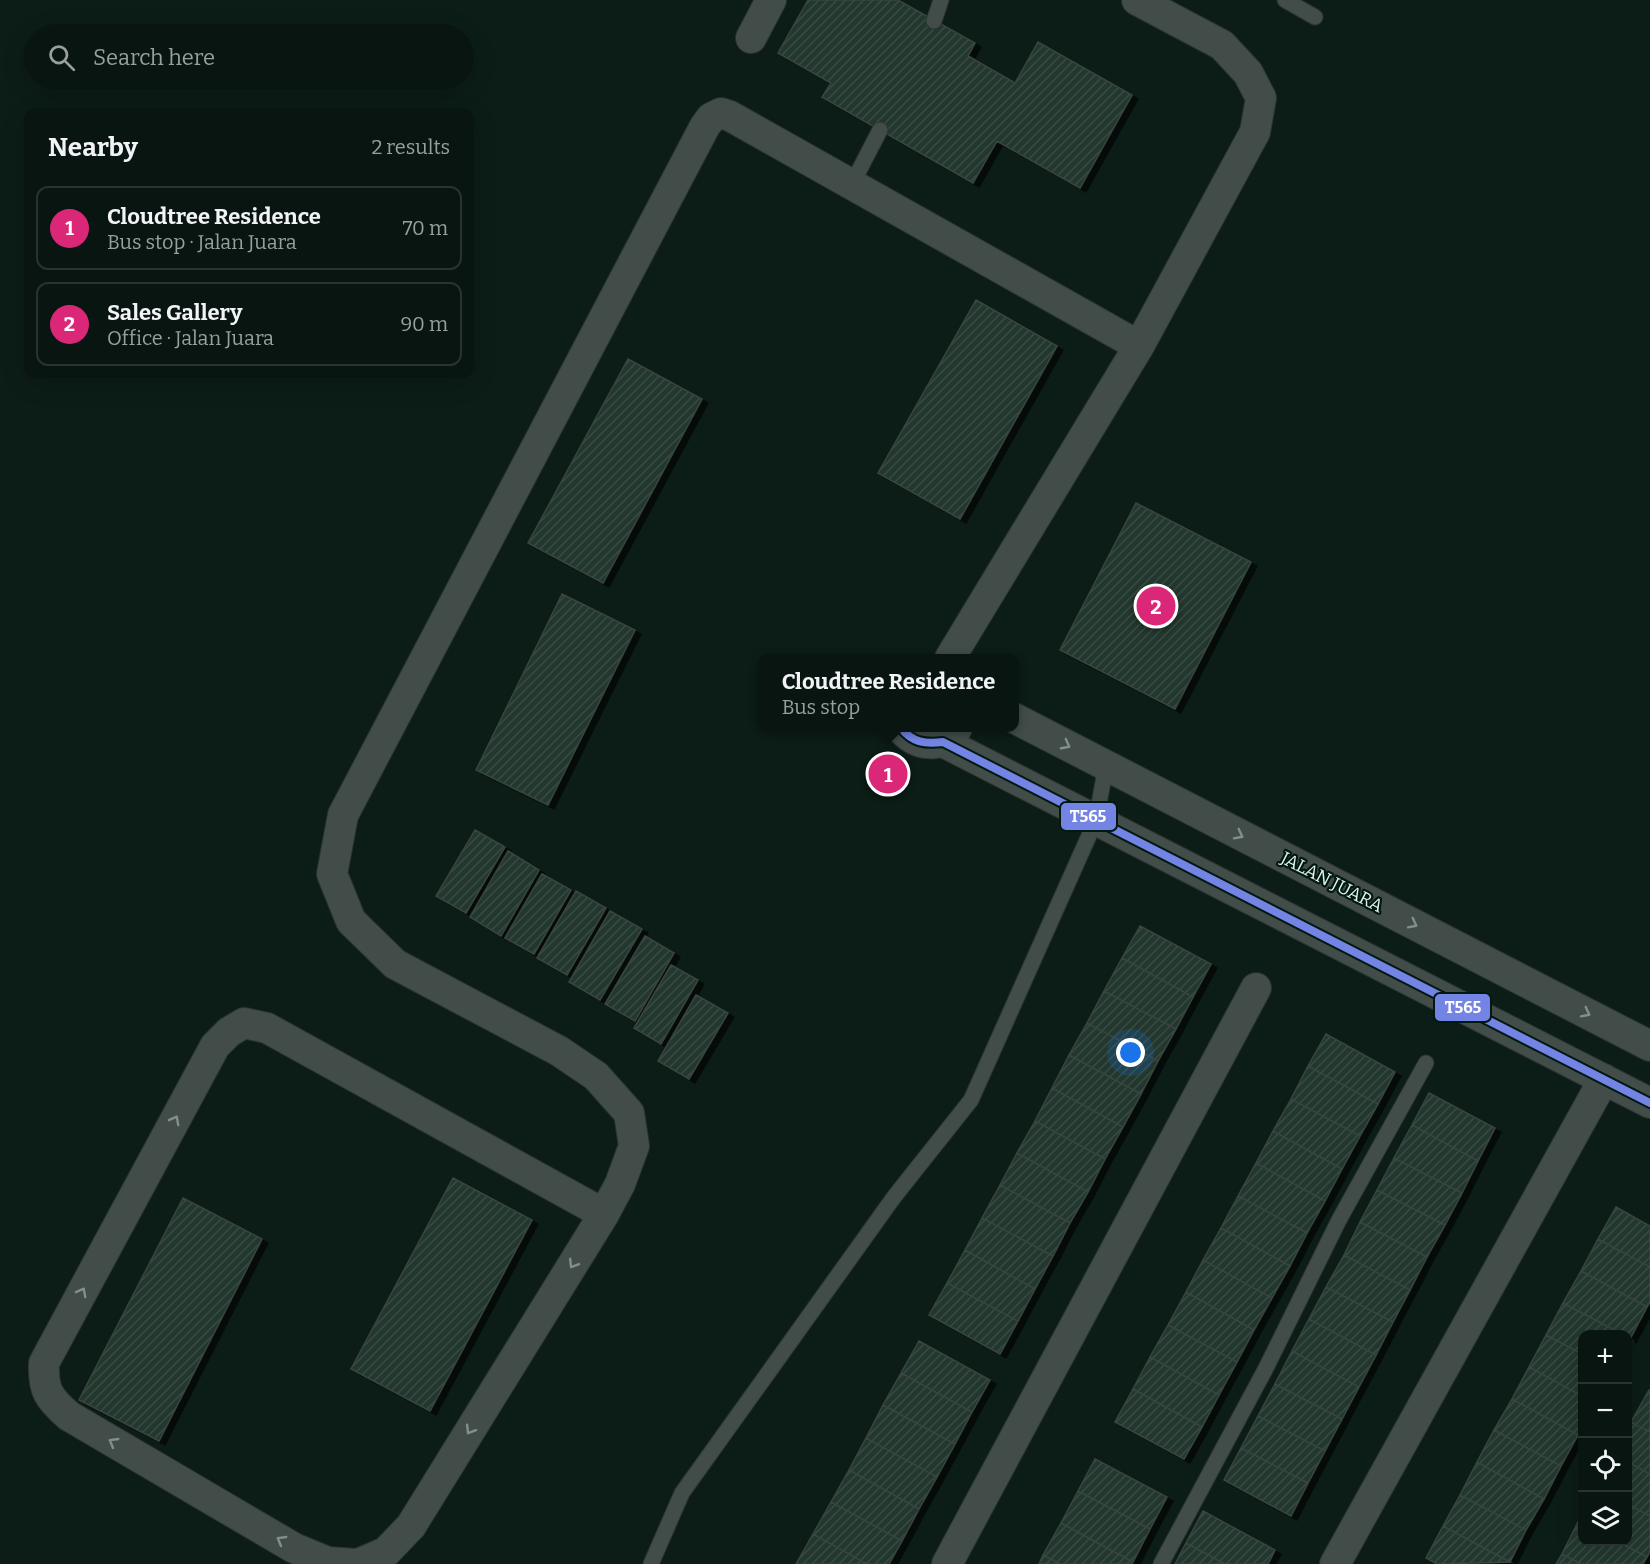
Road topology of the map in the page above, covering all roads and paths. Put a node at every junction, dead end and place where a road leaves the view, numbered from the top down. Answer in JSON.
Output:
{"nodes":[{"id":1,"x":771,"y":0,"type":"edge"},
{"id":2,"x":941,"y":0,"type":"edge"},
{"id":3,"x":1137,"y":0,"type":"edge"},
{"id":4,"x":1285,"y":0,"type":"edge"},
{"id":5,"x":1170,"y":8,"type":"edge"},
{"id":6,"x":1315,"y":16,"type":"dead end"},
{"id":7,"x":934,"y":21,"type":"dead end"},
{"id":8,"x":751,"y":38,"type":"dead end"},
{"id":9,"x":880,"y":130,"type":"dead end"},
{"id":10,"x":852,"y":184,"type":"junction"},
{"id":11,"x":1139,"y":346,"type":"junction"},
{"id":12,"x":952,"y":654,"type":"edge"},
{"id":13,"x":1019,"y":721,"type":"edge"},
{"id":14,"x":904,"y":732,"type":"edge"},
{"id":15,"x":950,"y":735,"type":"edge"},
{"id":16,"x":1106,"y":766,"type":"junction"},
{"id":17,"x":1096,"y":820,"type":"junction"},
{"id":18,"x":1256,"y":988,"type":"dead end"},
{"id":19,"x":1650,"y":1046,"type":"edge"},
{"id":20,"x":1426,"y":1063,"type":"dead end"},
{"id":21,"x":1604,"y":1079,"type":"junction"},
{"id":22,"x":1650,"y":1102,"type":"edge"},
{"id":23,"x":603,"y":1214,"type":"junction"},
{"id":24,"x":357,"y":1564,"type":"edge"},
{"id":25,"x":651,"y":1564,"type":"edge"},
{"id":26,"x":947,"y":1564,"type":"edge"},
{"id":27,"x":1161,"y":1564,"type":"edge"},
{"id":28,"x":1335,"y":1564,"type":"edge"}],
"edges":[{"from":1,"to":8,"type":"street"},
{"from":2,"to":7,"type":"lane"},
{"from":3,"to":5,"type":"street"},
{"from":4,"to":6,"type":"lane"},
{"from":5,"to":11,"type":"street"},
{"from":9,"to":10,"type":"lane"},
{"from":10,"to":11,"type":"street"},
{"from":10,"to":23,"type":"street"},
{"from":11,"to":12,"type":"street"},
{"from":13,"to":16,"type":"street","name":"JALAN JUARA","one_way":true},
{"from":14,"to":15,"type":"street"},
{"from":15,"to":17,"type":"street"},
{"from":16,"to":17,"type":"lane"},
{"from":16,"to":19,"type":"street","name":"JALAN JUARA","one_way":true},
{"from":17,"to":21,"type":"street"},
{"from":17,"to":25,"type":"lane"},
{"from":18,"to":26,"type":"street"},
{"from":20,"to":27,"type":"lane"},
{"from":21,"to":22,"type":"street"},
{"from":21,"to":28,"type":"street"},
{"from":23,"to":24,"type":"street","one_way":true},
{"from":24,"to":23,"type":"street","one_way":true}]}
